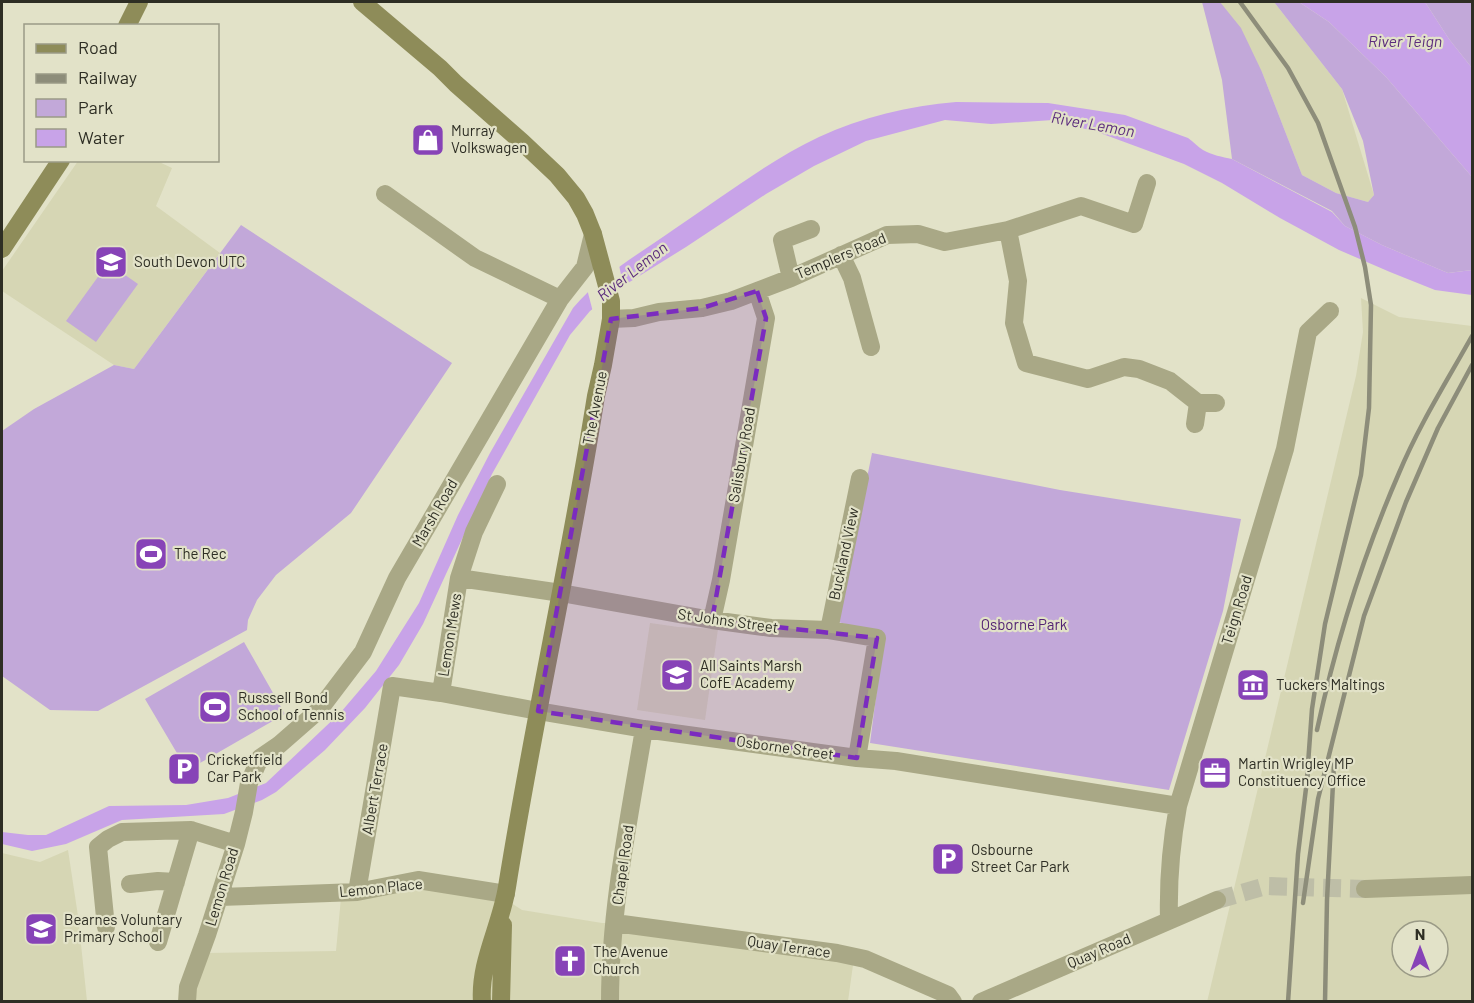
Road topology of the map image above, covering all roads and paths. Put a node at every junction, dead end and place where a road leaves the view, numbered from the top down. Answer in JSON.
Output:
{"nodes":[{"id":1,"x":139,"y":2,"type":"edge"},
{"id":2,"x":362,"y":2,"type":"edge"},
{"id":3,"x":128,"y":24,"type":"edge"},
{"id":4,"x":60,"y":162,"type":"edge"},
{"id":5,"x":1148,"y":183,"type":"dead end"},
{"id":6,"x":385,"y":194,"type":"dead end"},
{"id":7,"x":811,"y":229,"type":"dead end"},
{"id":8,"x":1008,"y":230,"type":"junction"},
{"id":9,"x":593,"y":234,"type":"junction"},
{"id":10,"x":2,"y":249,"type":"edge"},
{"id":11,"x":841,"y":255,"type":"junction"},
{"id":12,"x":791,"y":278,"type":"junction"},
{"id":13,"x":757,"y":291,"type":"junction"},
{"id":14,"x":560,"y":299,"type":"junction"},
{"id":15,"x":611,"y":310,"type":"junction"},
{"id":16,"x":1330,"y":310,"type":"dead end"},
{"id":17,"x":871,"y":346,"type":"dead end"},
{"id":18,"x":1195,"y":424,"type":"dead end"},
{"id":19,"x":860,"y":478,"type":"dead end"},
{"id":20,"x":497,"y":484,"type":"dead end"},
{"id":21,"x":459,"y":578,"type":"junction"},
{"id":22,"x":561,"y":593,"type":"junction"},
{"id":23,"x":712,"y":620,"type":"junction"},
{"id":24,"x":829,"y":630,"type":"junction"},
{"id":25,"x":392,"y":686,"type":"joint"},
{"id":26,"x":441,"y":693,"type":"junction"},
{"id":27,"x":538,"y":711,"type":"junction"},
{"id":28,"x":644,"y":729,"type":"junction"},
{"id":29,"x":857,"y":758,"type":"junction"},
{"id":30,"x":251,"y":778,"type":"joint"},
{"id":31,"x":1178,"y":806,"type":"junction"},
{"id":32,"x":191,"y":830,"type":"junction"},
{"id":33,"x":236,"y":844,"type":"junction"},
{"id":34,"x":176,"y":882,"type":"junction"},
{"id":35,"x":130,"y":884,"type":"dead end"},
{"id":36,"x":1473,"y":885,"type":"edge"},
{"id":37,"x":1365,"y":889,"type":"tunnel mouth"},
{"id":38,"x":357,"y":892,"type":"junction"},
{"id":39,"x":220,"y":897,"type":"junction"},
{"id":40,"x":1217,"y":900,"type":"tunnel mouth"},
{"id":41,"x":505,"y":901,"type":"junction"},
{"id":42,"x":1169,"y":919,"type":"junction"},
{"id":43,"x":615,"y":923,"type":"junction"},
{"id":44,"x":106,"y":927,"type":"dead end"},
{"id":45,"x":158,"y":942,"type":"dead end"},
{"id":46,"x":187,"y":1002,"type":"edge"},
{"id":47,"x":482,"y":1002,"type":"edge"},
{"id":48,"x":501,"y":1002,"type":"edge"},
{"id":49,"x":610,"y":1002,"type":"edge"},
{"id":50,"x":953,"y":1002,"type":"edge"},
{"id":51,"x":981,"y":1002,"type":"edge"}],
"edges":[{"from":1,"to":3,"type":"main road"},
{"from":2,"to":9,"type":"main road"},
{"from":4,"to":10,"type":"main road"},
{"from":5,"to":8,"type":"street","name":"Templers Road"},
{"from":6,"to":14,"type":"street"},
{"from":7,"to":12,"type":"street"},
{"from":8,"to":11,"type":"street","name":"Templers Road"},
{"from":8,"to":18,"type":"street"},
{"from":9,"to":14,"type":"street","name":"Marsh Road"},
{"from":9,"to":15,"type":"main road"},
{"from":11,"to":12,"type":"street","name":"Templers Road"},
{"from":11,"to":17,"type":"street"},
{"from":12,"to":13,"type":"street","name":"Templers Road"},
{"from":13,"to":15,"type":"street","name":"Templers Road"},
{"from":13,"to":23,"type":"street","name":"Salisbury Road"},
{"from":14,"to":30,"type":"street","name":"Marsh Road"},
{"from":15,"to":22,"type":"main road","name":"The Avenue"},
{"from":16,"to":31,"type":"street","name":"Teign Road"},
{"from":19,"to":24,"type":"street","name":"Buckland View"},
{"from":20,"to":21,"type":"street","name":"Lemon Mews"},
{"from":21,"to":22,"type":"street","name":"St Johns Street"},
{"from":21,"to":26,"type":"street","name":"Lemon Mews"},
{"from":22,"to":23,"type":"street","name":"St Johns Street"},
{"from":22,"to":27,"type":"main road","name":"The Avenue"},
{"from":23,"to":24,"type":"street","name":"St Johns Street"},
{"from":24,"to":29,"type":"street","name":"St Johns Street"},
{"from":25,"to":26,"type":"street","name":"Osborne Street"},
{"from":25,"to":38,"type":"street","name":"Albert Terrace"},
{"from":26,"to":27,"type":"street","name":"Osborne Street"},
{"from":27,"to":28,"type":"street","name":"Osborne Street"},
{"from":27,"to":41,"type":"main road","name":"The Avenue"},
{"from":28,"to":29,"type":"street","name":"Osborne Street"},
{"from":28,"to":43,"type":"street","name":"Chapel Road"},
{"from":29,"to":31,"type":"street","name":"Osborne Street"},
{"from":30,"to":33,"type":"street","name":"Lemon Road"},
{"from":31,"to":42,"type":"street","name":"Teign Road"},
{"from":32,"to":33,"type":"street"},
{"from":32,"to":34,"type":"street"},
{"from":32,"to":44,"type":"street"},
{"from":33,"to":39,"type":"street","name":"Lemon Road"},
{"from":34,"to":35,"type":"street"},
{"from":34,"to":45,"type":"street"},
{"from":36,"to":37,"type":"street"},
{"from":38,"to":39,"type":"street","name":"Lemon Place"},
{"from":38,"to":41,"type":"street","name":"Lemon Place"},
{"from":39,"to":46,"type":"street","name":"Lemon Road"},
{"from":40,"to":42,"type":"street","name":"Quay Road"},
{"from":41,"to":47,"type":"main road","name":"The Avenue"},
{"from":41,"to":48,"type":"main road","name":"The Avenue"},
{"from":42,"to":51,"type":"street","name":"Quay Road"},
{"from":43,"to":49,"type":"street","name":"Chapel Road"},
{"from":43,"to":50,"type":"street","name":"Quay Terrace"}]}
